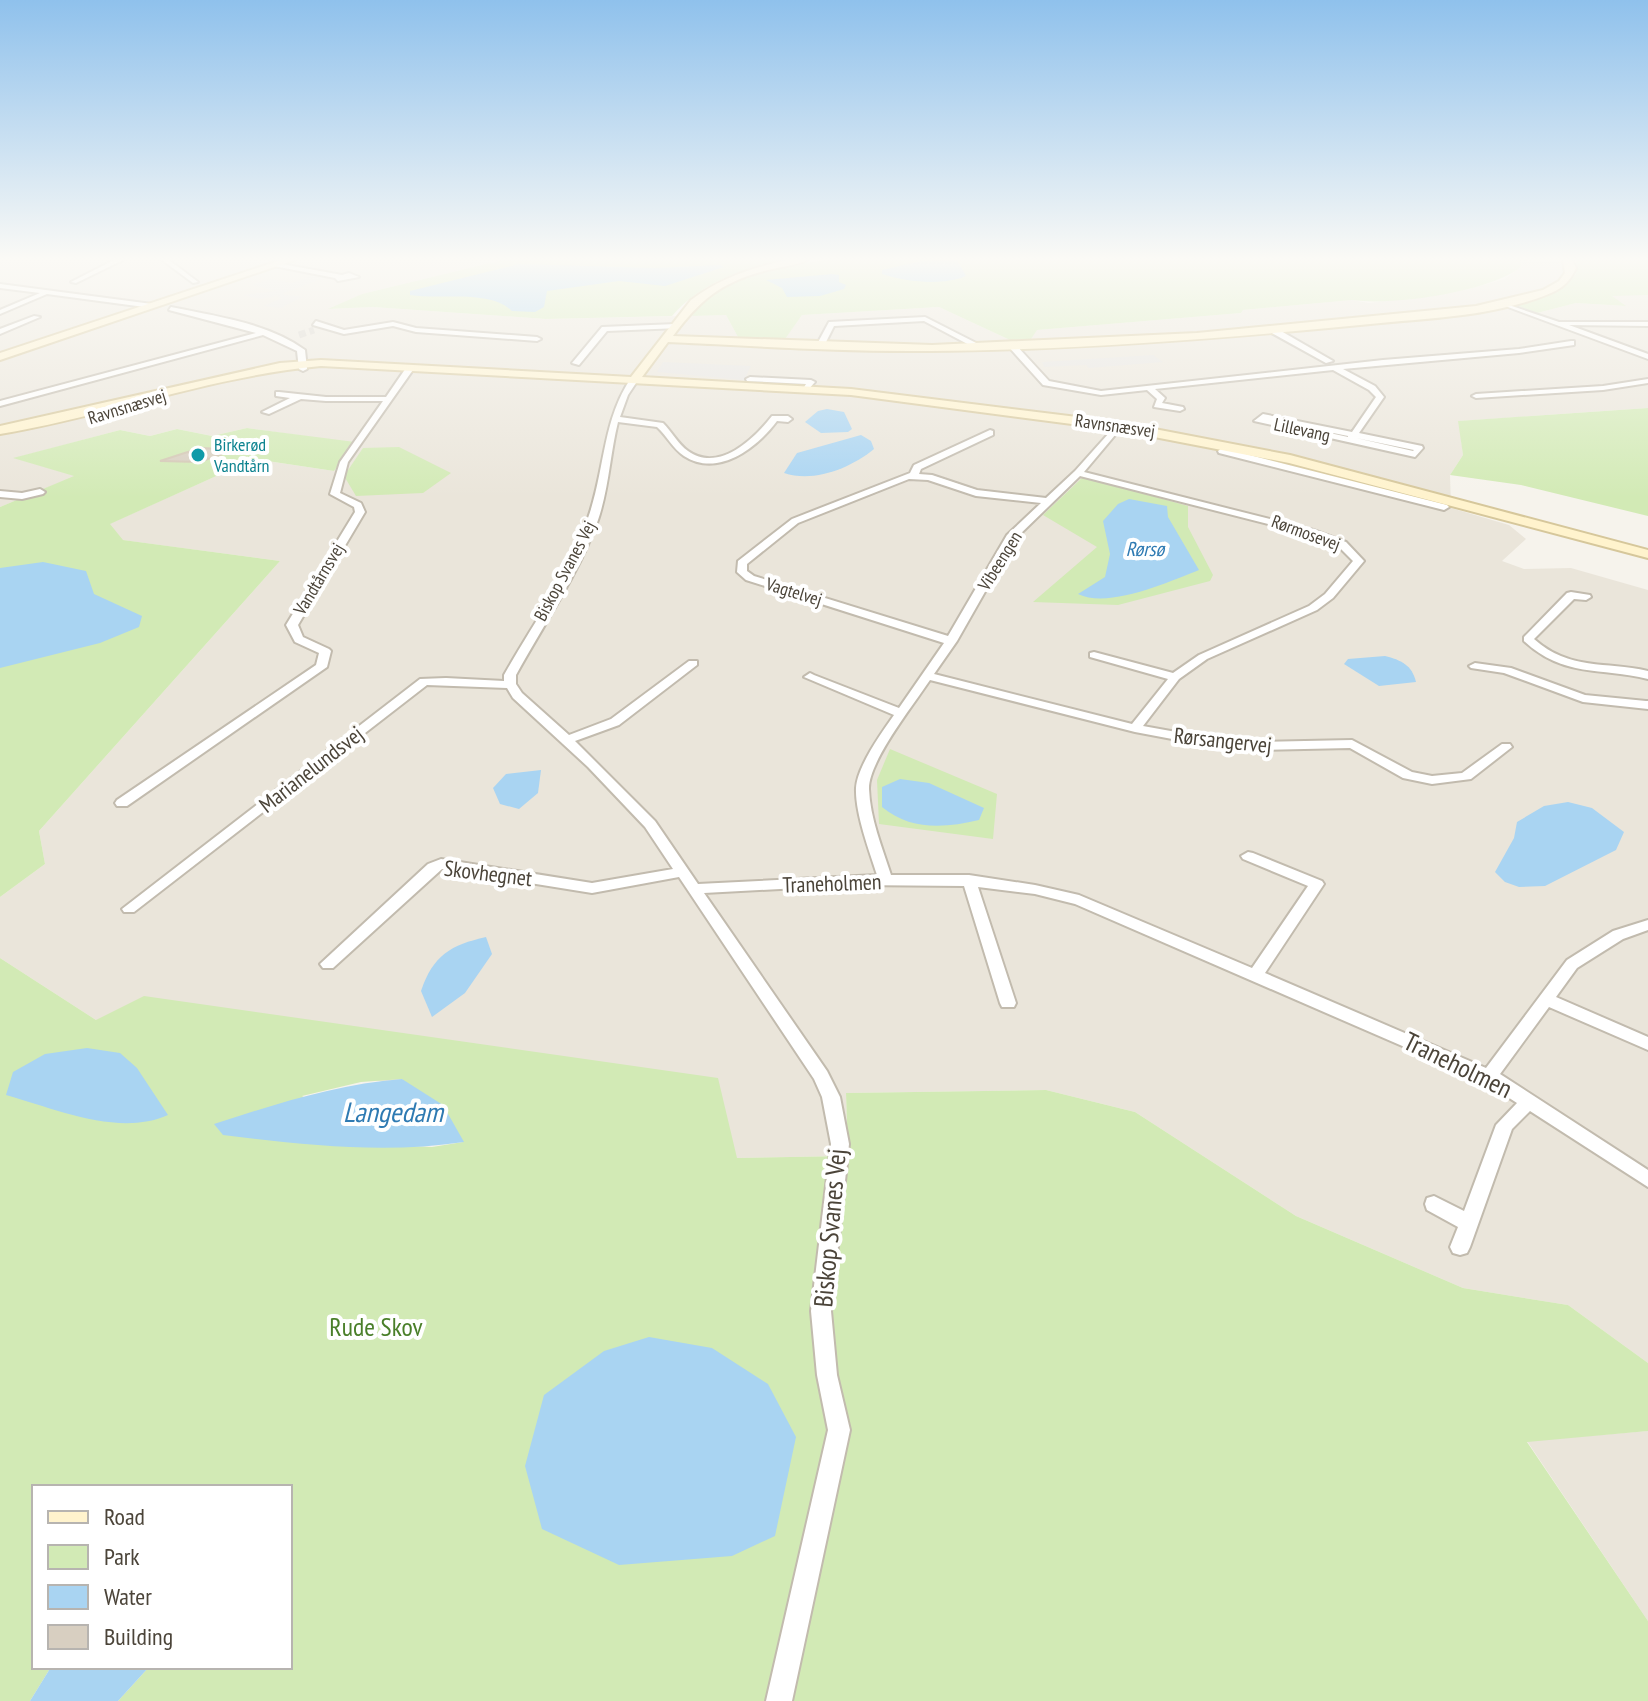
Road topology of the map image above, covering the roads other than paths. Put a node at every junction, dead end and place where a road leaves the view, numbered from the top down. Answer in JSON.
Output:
{"nodes":[{"id":1,"x":53,"y":339,"type":"edge"},
{"id":2,"x":239,"y":339,"type":"edge"},
{"id":3,"x":596,"y":339,"type":"edge"},
{"id":4,"x":666,"y":339,"type":"edge"},
{"id":5,"x":674,"y":339,"type":"edge"},
{"id":6,"x":824,"y":339,"type":"edge"},
{"id":7,"x":965,"y":339,"type":"edge"},
{"id":8,"x":1113,"y":339,"type":"edge"},
{"id":9,"x":1289,"y":339,"type":"edge"},
{"id":10,"x":1601,"y":339,"type":"edge"},
{"id":11,"x":281,"y":340,"type":"edge"},
{"id":12,"x":1571,"y":343,"type":"dead end"},
{"id":13,"x":820,"y":346,"type":"junction"},
{"id":14,"x":1012,"y":346,"type":"junction"},
{"id":15,"x":980,"y":347,"type":"junction"},
{"id":16,"x":0,"y":357,"type":"edge"},
{"id":17,"x":1648,"y":357,"type":"edge"},
{"id":18,"x":576,"y":363,"type":"dead end"},
{"id":19,"x":1331,"y":364,"type":"junction"},
{"id":20,"x":303,"y":366,"type":"junction"},
{"id":21,"x":411,"y":367,"type":"junction"},
{"id":22,"x":750,"y":379,"type":"dead end"},
{"id":23,"x":634,"y":380,"type":"junction"},
{"id":24,"x":1648,"y":381,"type":"edge"},
{"id":25,"x":807,"y":389,"type":"junction"},
{"id":26,"x":1150,"y":389,"type":"junction"},
{"id":27,"x":279,"y":394,"type":"dead end"},
{"id":28,"x":301,"y":396,"type":"junction"},
{"id":29,"x":1476,"y":396,"type":"dead end"},
{"id":30,"x":389,"y":399,"type":"junction"},
{"id":31,"x":0,"y":404,"type":"edge"},
{"id":32,"x":1180,"y":409,"type":"dead end"},
{"id":33,"x":266,"y":412,"type":"dead end"},
{"id":34,"x":615,"y":419,"type":"junction"},
{"id":35,"x":788,"y":419,"type":"dead end"},
{"id":36,"x":1118,"y":426,"type":"junction"},
{"id":37,"x":0,"y":430,"type":"edge"},
{"id":38,"x":990,"y":433,"type":"dead end"},
{"id":39,"x":0,"y":437,"type":"edge"},
{"id":40,"x":1352,"y":437,"type":"junction"},
{"id":41,"x":1222,"y":451,"type":"dead end"},
{"id":42,"x":1078,"y":473,"type":"junction"},
{"id":43,"x":914,"y":475,"type":"junction"},
{"id":44,"x":40,"y":492,"type":"dead end"},
{"id":45,"x":0,"y":494,"type":"edge"},
{"id":46,"x":1414,"y":496,"type":"junction"},
{"id":47,"x":1046,"y":501,"type":"junction"},
{"id":48,"x":1444,"y":507,"type":"dead end"},
{"id":49,"x":1533,"y":525,"type":"junction"},
{"id":50,"x":1648,"y":554,"type":"edge"},
{"id":51,"x":1648,"y":560,"type":"edge"},
{"id":52,"x":1586,"y":597,"type":"dead end"},
{"id":53,"x":951,"y":641,"type":"junction"},
{"id":54,"x":1094,"y":655,"type":"dead end"},
{"id":55,"x":693,"y":663,"type":"dead end"},
{"id":56,"x":1475,"y":666,"type":"dead end"},
{"id":57,"x":1648,"y":675,"type":"edge"},
{"id":58,"x":927,"y":676,"type":"junction"},
{"id":59,"x":810,"y":677,"type":"dead end"},
{"id":60,"x":1175,"y":677,"type":"junction"},
{"id":61,"x":510,"y":684,"type":"junction"},
{"id":62,"x":1648,"y":705,"type":"edge"},
{"id":63,"x":901,"y":713,"type":"junction"},
{"id":64,"x":1135,"y":728,"type":"junction"},
{"id":65,"x":567,"y":740,"type":"junction"},
{"id":66,"x":1506,"y":747,"type":"dead end"},
{"id":67,"x":122,"y":803,"type":"dead end"},
{"id":68,"x":1248,"y":856,"type":"dead end"},
{"id":69,"x":684,"y":872,"type":"junction"},
{"id":70,"x":969,"y":880,"type":"junction"},
{"id":71,"x":886,"y":881,"type":"junction"},
{"id":72,"x":695,"y":889,"type":"junction"},
{"id":73,"x":129,"y":909,"type":"dead end"},
{"id":74,"x":1648,"y":925,"type":"edge"},
{"id":75,"x":328,"y":964,"type":"dead end"},
{"id":76,"x":1256,"y":974,"type":"junction"},
{"id":77,"x":1547,"y":1000,"type":"junction"},
{"id":78,"x":1008,"y":1003,"type":"dead end"},
{"id":79,"x":1648,"y":1044,"type":"edge"},
{"id":80,"x":1489,"y":1076,"type":"junction"},
{"id":81,"x":1529,"y":1101,"type":"junction"},
{"id":82,"x":1648,"y":1179,"type":"edge"},
{"id":83,"x":1434,"y":1204,"type":"dead end"},
{"id":84,"x":1468,"y":1223,"type":"junction"},
{"id":85,"x":1460,"y":1247,"type":"dead end"},
{"id":86,"x":779,"y":1701,"type":"edge"}],
"edges":[{"from":1,"to":16,"type":"main road"},
{"from":2,"to":31,"type":"street"},
{"from":3,"to":18,"type":"street"},
{"from":4,"to":23,"type":"main road"},
{"from":5,"to":13,"type":"main road"},
{"from":6,"to":13,"type":"street"},
{"from":7,"to":15,"type":"street"},
{"from":8,"to":14,"type":"main road"},
{"from":9,"to":19,"type":"street"},
{"from":10,"to":17,"type":"street"},
{"from":11,"to":20,"type":"street"},
{"from":12,"to":19,"type":"street"},
{"from":13,"to":15,"type":"main road"},
{"from":14,"to":15,"type":"main road"},
{"from":14,"to":26,"type":"street"},
{"from":19,"to":26,"type":"street"},
{"from":19,"to":40,"type":"street","name":"Lillevang"},
{"from":20,"to":21,"type":"main road","name":"Ravnsnæsvej"},
{"from":20,"to":37,"type":"main road","name":"Ravnsnæsvej"},
{"from":20,"to":39,"type":"main road","name":"Ravnsnæsvej"},
{"from":21,"to":23,"type":"main road","name":"Ravnsnæsvej"},
{"from":21,"to":30,"type":"street","name":"Vandtårnsvej"},
{"from":22,"to":25,"type":"street","name":"Ravnsnæsvej"},
{"from":23,"to":25,"type":"main road","name":"Ravnsnæsvej"},
{"from":23,"to":34,"type":"street","name":"Biskop Svanes Vej"},
{"from":24,"to":29,"type":"street"},
{"from":25,"to":36,"type":"main road","name":"Ravnsnæsvej"},
{"from":26,"to":32,"type":"street"},
{"from":27,"to":28,"type":"street"},
{"from":28,"to":30,"type":"street"},
{"from":28,"to":33,"type":"street"},
{"from":30,"to":67,"type":"street","name":"Vandtårnsvej"},
{"from":34,"to":35,"type":"street"},
{"from":34,"to":61,"type":"street","name":"Biskop Svanes Vej"},
{"from":36,"to":42,"type":"street","name":"Vibeengen"},
{"from":36,"to":46,"type":"main road","name":"Ravnsnæsvej"},
{"from":38,"to":43,"type":"street","name":"Vagtelvej"},
{"from":40,"to":40,"type":"street","name":"Lillevang"},
{"from":40,"to":40,"type":"street","name":"Lillevang"},
{"from":41,"to":46,"type":"street","name":"Ravnsnæsvej"},
{"from":42,"to":47,"type":"street","name":"Vibeengen"},
{"from":42,"to":60,"type":"street","name":"Rørmosevej"},
{"from":43,"to":47,"type":"street"},
{"from":43,"to":53,"type":"street","name":"Vagtelvej"},
{"from":44,"to":45,"type":"street"},
{"from":46,"to":48,"type":"street","name":"Ravnsnæsvej"},
{"from":46,"to":49,"type":"main road","name":"Ravnsnæsvej"},
{"from":47,"to":53,"type":"street","name":"Vibeengen"},
{"from":49,"to":50,"type":"main road","name":"Ravnsnæsvej"},
{"from":49,"to":51,"type":"main road","name":"Ravnsnæsvej"},
{"from":52,"to":57,"type":"street"},
{"from":53,"to":58,"type":"street","name":"Vibeengen"},
{"from":54,"to":60,"type":"street"},
{"from":55,"to":65,"type":"street"},
{"from":56,"to":62,"type":"street"},
{"from":58,"to":63,"type":"street","name":"Vibeengen"},
{"from":58,"to":64,"type":"street","name":"Rørsangervej"},
{"from":59,"to":63,"type":"street"},
{"from":60,"to":64,"type":"street","name":"Rørmosevej"},
{"from":61,"to":65,"type":"street","name":"Biskop Svanes Vej"},
{"from":61,"to":73,"type":"street","name":"Marianelundsvej"},
{"from":63,"to":71,"type":"street","name":"Vibeengen"},
{"from":64,"to":66,"type":"street","name":"Rørsangervej"},
{"from":65,"to":69,"type":"street","name":"Biskop Svanes Vej"},
{"from":68,"to":76,"type":"street"},
{"from":69,"to":72,"type":"street","name":"Biskop Svanes Vej"},
{"from":69,"to":75,"type":"street","name":"Skovhegnet"},
{"from":70,"to":71,"type":"street","name":"Traneholmen"},
{"from":70,"to":76,"type":"street","name":"Traneholmen"},
{"from":70,"to":78,"type":"street"},
{"from":71,"to":72,"type":"street","name":"Traneholmen"},
{"from":72,"to":86,"type":"street","name":"Biskop Svanes Vej"},
{"from":74,"to":77,"type":"street"},
{"from":76,"to":80,"type":"street","name":"Traneholmen"},
{"from":77,"to":79,"type":"street"},
{"from":77,"to":80,"type":"street"},
{"from":80,"to":81,"type":"street","name":"Traneholmen"},
{"from":81,"to":82,"type":"street","name":"Traneholmen"},
{"from":81,"to":84,"type":"street"},
{"from":83,"to":84,"type":"street"},
{"from":84,"to":85,"type":"street"}]}
